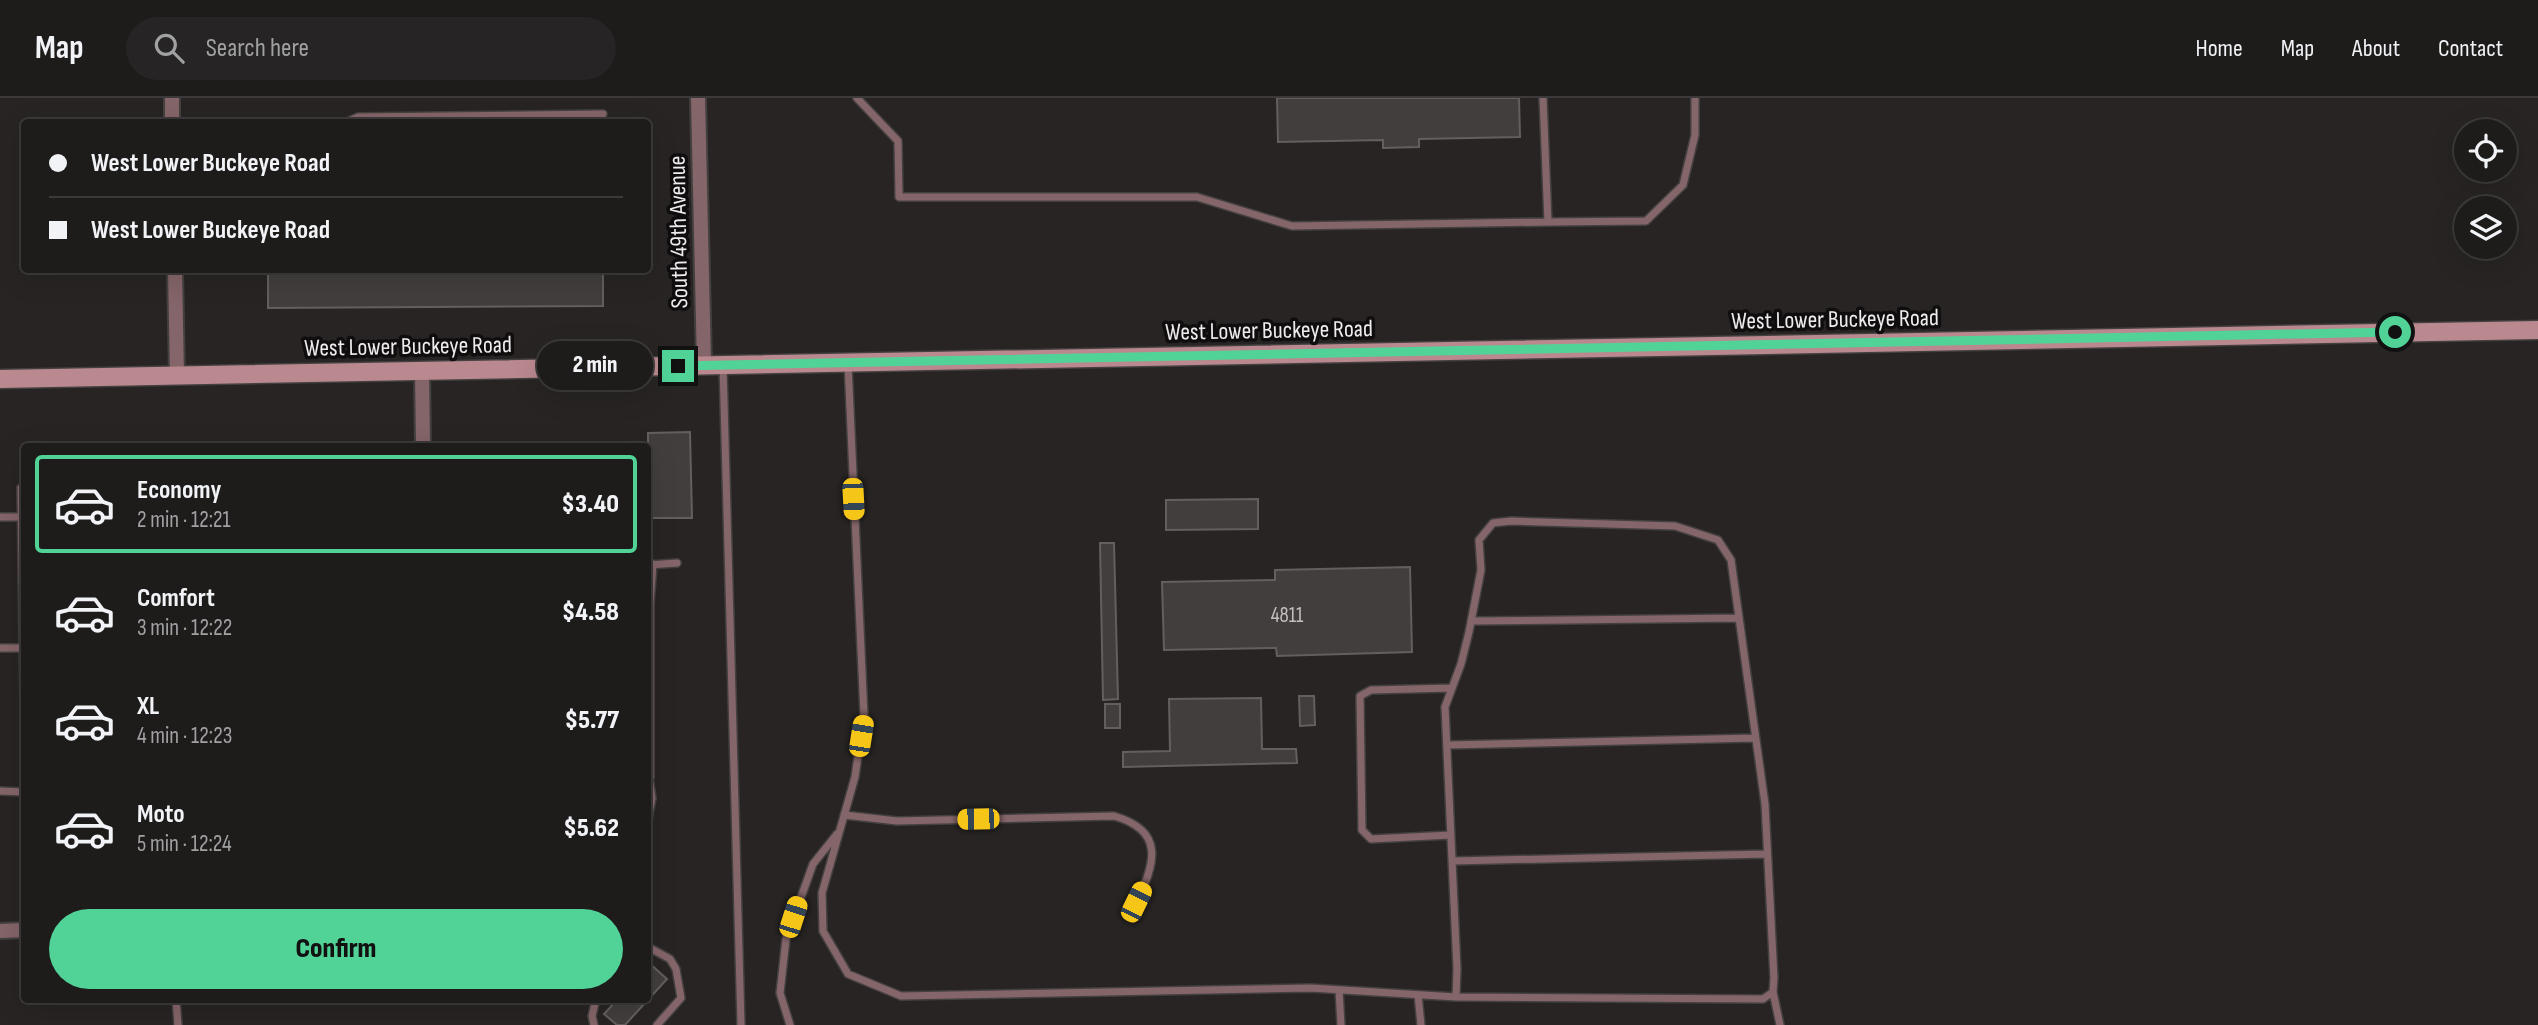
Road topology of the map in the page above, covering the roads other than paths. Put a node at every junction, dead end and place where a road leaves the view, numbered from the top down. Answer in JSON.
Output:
{"nodes":[{"id":1,"x":172,"y":98,"type":"edge"},
{"id":2,"x":698,"y":98,"type":"edge"},
{"id":3,"x":857,"y":98,"type":"edge"},
{"id":4,"x":1543,"y":98,"type":"edge"},
{"id":5,"x":1695,"y":98,"type":"edge"},
{"id":6,"x":603,"y":114,"type":"dead end"},
{"id":7,"x":172,"y":119,"type":"edge"},
{"id":8,"x":354,"y":119,"type":"edge"},
{"id":9,"x":1548,"y":222,"type":"junction"},
{"id":10,"x":175,"y":273,"type":"edge"},
{"id":11,"x":2538,"y":330,"type":"edge"},
{"id":12,"x":848,"y":363,"type":"junction"},
{"id":13,"x":704,"y":365,"type":"junction"},
{"id":14,"x":723,"y":365,"type":"junction"},
{"id":15,"x":422,"y":370,"type":"junction"},
{"id":16,"x":177,"y":376,"type":"junction"},
{"id":17,"x":0,"y":379,"type":"edge"},
{"id":18,"x":423,"y":443,"type":"edge"},
{"id":19,"x":0,"y":517,"type":"edge"},
{"id":20,"x":21,"y":517,"type":"edge"},
{"id":21,"x":677,"y":563,"type":"dead end"},
{"id":22,"x":651,"y":565,"type":"edge"},
{"id":23,"x":1739,"y":618,"type":"junction"},
{"id":24,"x":1471,"y":621,"type":"junction"},
{"id":25,"x":0,"y":648,"type":"edge"},
{"id":26,"x":21,"y":648,"type":"edge"},
{"id":27,"x":1452,"y":688,"type":"junction"},
{"id":28,"x":1755,"y":738,"type":"junction"},
{"id":29,"x":1447,"y":745,"type":"junction"},
{"id":30,"x":0,"y":791,"type":"edge"},
{"id":31,"x":21,"y":792,"type":"edge"},
{"id":32,"x":844,"y":815,"type":"junction"},
{"id":33,"x":839,"y":831,"type":"junction"},
{"id":34,"x":1451,"y":835,"type":"junction"},
{"id":35,"x":1767,"y":854,"type":"junction"},
{"id":36,"x":1452,"y":861,"type":"junction"},
{"id":37,"x":1136,"y":902,"type":"dead end"},
{"id":38,"x":21,"y":930,"type":"edge"},
{"id":39,"x":0,"y":931,"type":"edge"},
{"id":40,"x":651,"y":948,"type":"edge"},
{"id":41,"x":1339,"y":990,"type":"junction"},
{"id":42,"x":1773,"y":992,"type":"junction"},
{"id":43,"x":1418,"y":995,"type":"junction"},
{"id":44,"x":1456,"y":997,"type":"junction"},
{"id":45,"x":176,"y":1003,"type":"edge"},
{"id":46,"x":595,"y":1003,"type":"edge"},
{"id":47,"x":178,"y":1025,"type":"edge"},
{"id":48,"x":594,"y":1025,"type":"edge"},
{"id":49,"x":657,"y":1025,"type":"edge"},
{"id":50,"x":741,"y":1025,"type":"edge"},
{"id":51,"x":790,"y":1025,"type":"edge"},
{"id":52,"x":1341,"y":1025,"type":"edge"},
{"id":53,"x":1421,"y":1025,"type":"edge"},
{"id":54,"x":1780,"y":1025,"type":"edge"}],
"edges":[{"from":1,"to":7,"type":"street"},
{"from":2,"to":13,"type":"street","name":"South 49th Avenue"},
{"from":3,"to":9,"type":"lane"},
{"from":4,"to":9,"type":"lane"},
{"from":5,"to":9,"type":"lane"},
{"from":6,"to":8,"type":"lane"},
{"from":10,"to":16,"type":"street"},
{"from":11,"to":12,"type":"main road","name":"West Lower Buckeye Road"},
{"from":12,"to":14,"type":"main road","name":"West Lower Buckeye Road"},
{"from":12,"to":32,"type":"lane"},
{"from":13,"to":14,"type":"main road","name":"West Lower Buckeye Road"},
{"from":13,"to":15,"type":"main road","name":"West Lower Buckeye Road"},
{"from":14,"to":50,"type":"lane"},
{"from":15,"to":16,"type":"main road","name":"West Lower Buckeye Road"},
{"from":15,"to":18,"type":"street"},
{"from":16,"to":17,"type":"main road","name":"West Lower Buckeye Road"},
{"from":19,"to":20,"type":"lane"},
{"from":21,"to":22,"type":"lane"},
{"from":23,"to":24,"type":"lane"},
{"from":23,"to":24,"type":"lane"},
{"from":23,"to":28,"type":"lane"},
{"from":24,"to":27,"type":"lane"},
{"from":25,"to":26,"type":"lane"},
{"from":27,"to":29,"type":"lane"},
{"from":27,"to":34,"type":"lane"},
{"from":28,"to":29,"type":"lane"},
{"from":28,"to":35,"type":"lane"},
{"from":29,"to":34,"type":"lane"},
{"from":30,"to":31,"type":"lane"},
{"from":32,"to":33,"type":"lane"},
{"from":32,"to":37,"type":"lane"},
{"from":33,"to":41,"type":"lane"},
{"from":33,"to":51,"type":"lane"},
{"from":34,"to":36,"type":"lane"},
{"from":35,"to":36,"type":"lane"},
{"from":35,"to":42,"type":"lane"},
{"from":36,"to":44,"type":"lane"},
{"from":38,"to":39,"type":"street"},
{"from":40,"to":49,"type":"lane"},
{"from":41,"to":43,"type":"lane"},
{"from":41,"to":52,"type":"lane"},
{"from":42,"to":44,"type":"lane"},
{"from":42,"to":54,"type":"lane"},
{"from":43,"to":44,"type":"lane"},
{"from":43,"to":53,"type":"lane"},
{"from":45,"to":47,"type":"lane"},
{"from":46,"to":48,"type":"lane"}]}
